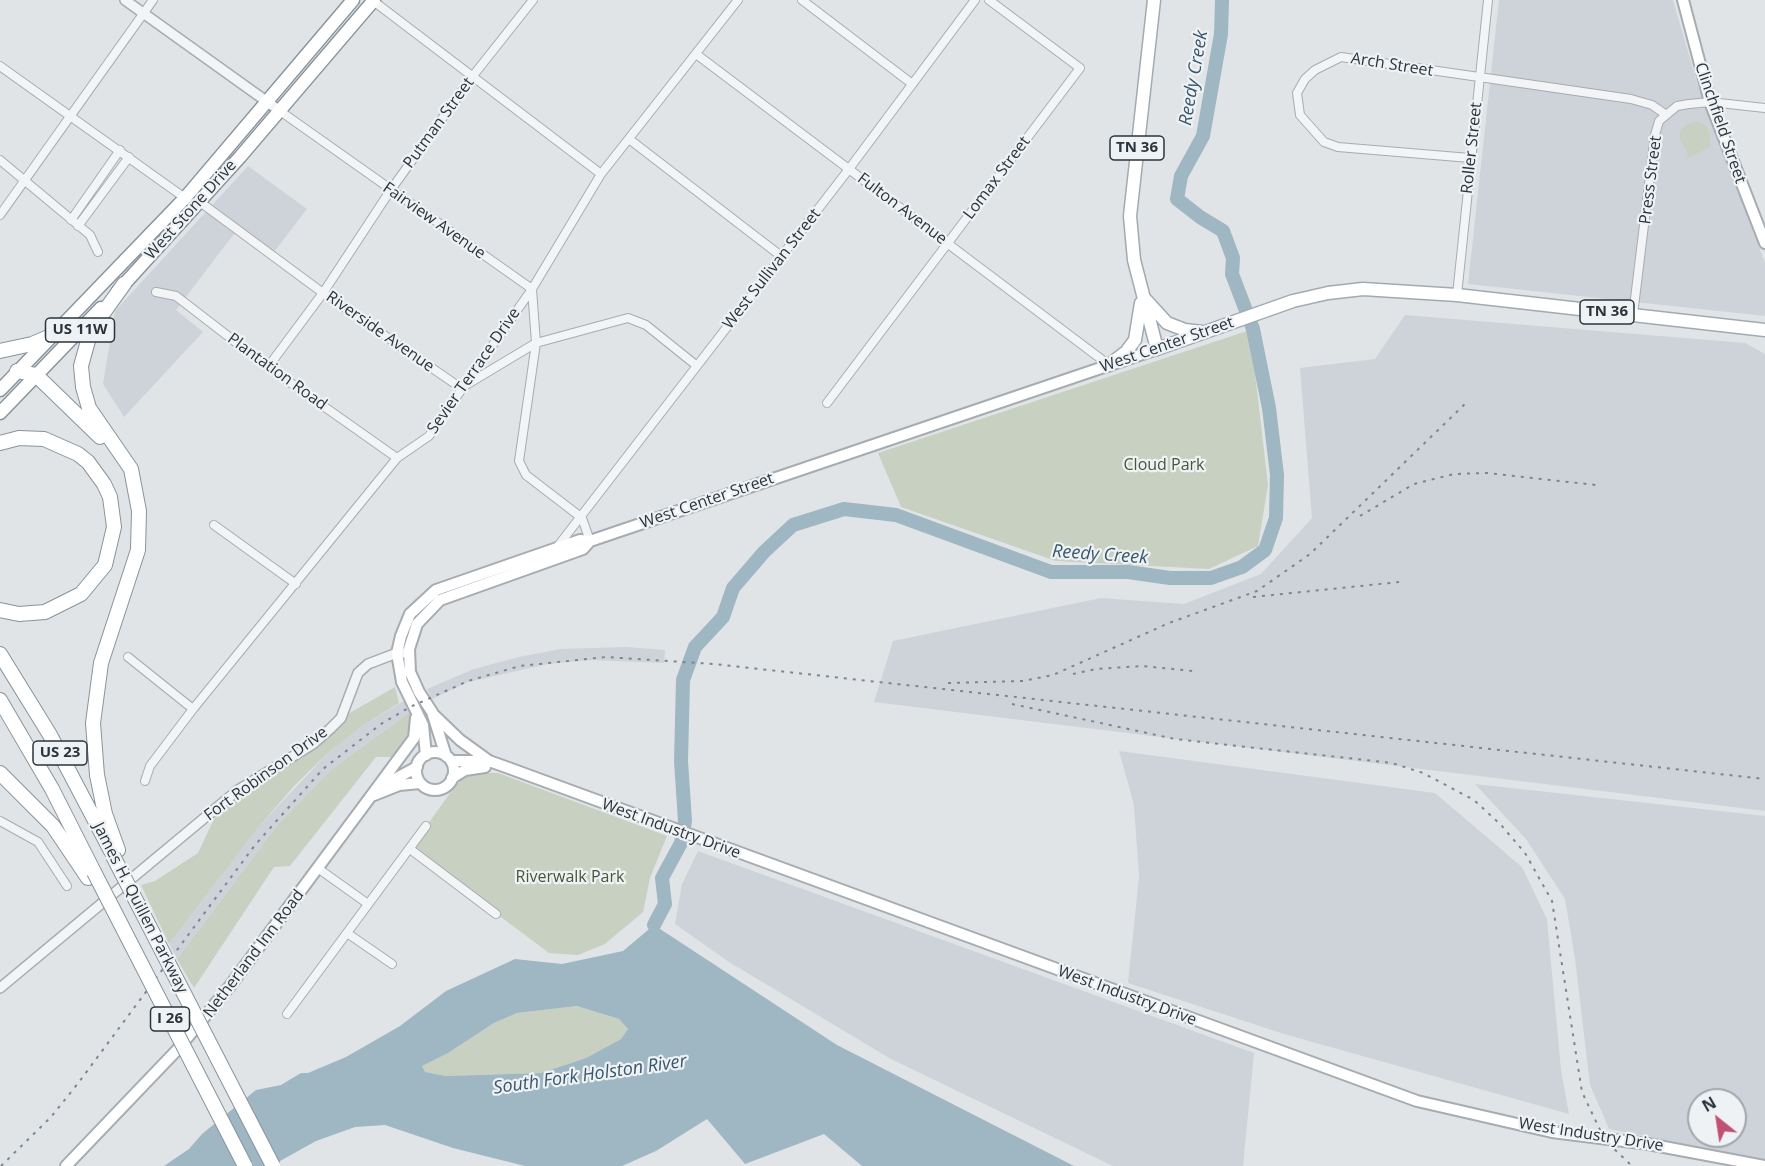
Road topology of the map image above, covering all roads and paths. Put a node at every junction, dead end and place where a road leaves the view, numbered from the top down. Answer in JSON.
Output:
{"nodes":[{"id":1,"x":125,"y":0,"type":"edge"},
{"id":2,"x":153,"y":0,"type":"edge"},
{"id":3,"x":353,"y":0,"type":"edge"},
{"id":4,"x":373,"y":0,"type":"edge"},
{"id":5,"x":533,"y":0,"type":"edge"},
{"id":6,"x":738,"y":0,"type":"edge"},
{"id":7,"x":802,"y":0,"type":"edge"},
{"id":8,"x":975,"y":0,"type":"edge"},
{"id":9,"x":988,"y":0,"type":"edge"},
{"id":10,"x":1154,"y":0,"type":"edge"},
{"id":11,"x":1488,"y":0,"type":"edge"},
{"id":12,"x":1683,"y":0,"type":"edge"},
{"id":13,"x":144,"y":13,"type":"junction"},
{"id":14,"x":696,"y":54,"type":"junction"},
{"id":15,"x":0,"y":66,"type":"edge"},
{"id":16,"x":472,"y":77,"type":"junction"},
{"id":17,"x":1479,"y":79,"type":"junction"},
{"id":18,"x":911,"y":83,"type":"junction"},
{"id":19,"x":268,"y":102,"type":"junction"},
{"id":20,"x":1710,"y":102,"type":"junction"},
{"id":21,"x":1765,"y":108,"type":"edge"},
{"id":22,"x":280,"y":111,"type":"junction"},
{"id":23,"x":1665,"y":114,"type":"junction"},
{"id":24,"x":69,"y":115,"type":"junction"},
{"id":25,"x":629,"y":139,"type":"junction"},
{"id":26,"x":228,"y":148,"type":"junction"},
{"id":27,"x":120,"y":150,"type":"junction"},
{"id":28,"x":129,"y":157,"type":"junction"},
{"id":29,"x":1470,"y":158,"type":"junction"},
{"id":30,"x":0,"y":160,"type":"edge"},
{"id":31,"x":849,"y":169,"type":"junction"},
{"id":32,"x":601,"y":174,"type":"junction"},
{"id":33,"x":24,"y":182,"type":"junction"},
{"id":34,"x":390,"y":191,"type":"junction"},
{"id":35,"x":185,"y":198,"type":"junction"},
{"id":36,"x":200,"y":202,"type":"junction"},
{"id":37,"x":0,"y":215,"type":"edge"},
{"id":38,"x":70,"y":220,"type":"junction"},
{"id":39,"x":78,"y":226,"type":"junction"},
{"id":40,"x":947,"y":243,"type":"junction"},
{"id":41,"x":1765,"y":243,"type":"edge"},
{"id":42,"x":98,"y":252,"type":"dead end"},
{"id":43,"x":781,"y":256,"type":"junction"},
{"id":44,"x":135,"y":271,"type":"junction"},
{"id":45,"x":124,"y":284,"type":"junction"},
{"id":46,"x":532,"y":289,"type":"junction"},
{"id":47,"x":156,"y":292,"type":"dead end"},
{"id":48,"x":323,"y":293,"type":"junction"},
{"id":49,"x":1142,"y":296,"type":"junction"},
{"id":50,"x":1457,"y":296,"type":"junction"},
{"id":51,"x":1633,"y":315,"type":"junction"},
{"id":52,"x":1761,"y":328,"type":"edge"},
{"id":53,"x":1206,"y":332,"type":"junction"},
{"id":54,"x":51,"y":336,"type":"junction"},
{"id":55,"x":536,"y":343,"type":"junction"},
{"id":56,"x":1157,"y":349,"type":"junction"},
{"id":57,"x":0,"y":351,"type":"edge"},
{"id":58,"x":1109,"y":365,"type":"junction"},
{"id":59,"x":697,"y":366,"type":"junction"},
{"id":60,"x":268,"y":367,"type":"junction"},
{"id":61,"x":17,"y":371,"type":"junction"},
{"id":62,"x":36,"y":375,"type":"junction"},
{"id":63,"x":461,"y":388,"type":"junction"},
{"id":64,"x":0,"y":390,"type":"edge"},
{"id":65,"x":827,"y":403,"type":"dead end"},
{"id":66,"x":0,"y":413,"type":"edge"},
{"id":67,"x":0,"y":442,"type":"edge"},
{"id":68,"x":397,"y":458,"type":"junction"},
{"id":69,"x":137,"y":490,"type":"junction"},
{"id":70,"x":582,"y":518,"type":"junction"},
{"id":71,"x":214,"y":525,"type":"dead end"},
{"id":72,"x":590,"y":541,"type":"junction"},
{"id":73,"x":557,"y":548,"type":"junction"},
{"id":74,"x":296,"y":584,"type":"junction"},
{"id":75,"x":0,"y":610,"type":"edge"},
{"id":76,"x":403,"y":653,"type":"junction"},
{"id":77,"x":0,"y":654,"type":"edge"},
{"id":78,"x":128,"y":657,"type":"dead end"},
{"id":79,"x":0,"y":700,"type":"edge"},
{"id":80,"x":193,"y":709,"type":"junction"},
{"id":81,"x":416,"y":711,"type":"junction"},
{"id":82,"x":432,"y":712,"type":"junction"},
{"id":83,"x":426,"y":755,"type":"junction"},
{"id":84,"x":448,"y":758,"type":"junction"},
{"id":85,"x":489,"y":761,"type":"junction"},
{"id":86,"x":417,"y":767,"type":"junction"},
{"id":87,"x":506,"y":767,"type":"junction"},
{"id":88,"x":0,"y":773,"type":"edge"},
{"id":89,"x":452,"y":778,"type":"junction"},
{"id":90,"x":145,"y":781,"type":"dead end"},
{"id":91,"x":420,"y":783,"type":"junction"},
{"id":92,"x":376,"y":792,"type":"junction"},
{"id":93,"x":0,"y":821,"type":"edge"},
{"id":94,"x":426,"y":826,"type":"dead end"},
{"id":95,"x":410,"y":849,"type":"junction"},
{"id":96,"x":115,"y":853,"type":"junction"},
{"id":97,"x":319,"y":869,"type":"junction"},
{"id":98,"x":91,"y":875,"type":"junction"},
{"id":99,"x":67,"y":886,"type":"dead end"},
{"id":100,"x":130,"y":889,"type":"joint"},
{"id":101,"x":368,"y":904,"type":"junction"},
{"id":102,"x":496,"y":914,"type":"dead end"},
{"id":103,"x":347,"y":933,"type":"junction"},
{"id":104,"x":392,"y":964,"type":"dead end"},
{"id":105,"x":0,"y":988,"type":"edge"},
{"id":106,"x":287,"y":1014,"type":"dead end"},
{"id":107,"x":66,"y":1166,"type":"edge"},
{"id":108,"x":245,"y":1166,"type":"edge"},
{"id":109,"x":273,"y":1166,"type":"edge"},
{"id":110,"x":1765,"y":1166,"type":"edge"}],
"edges":[{"from":1,"to":13,"type":"street","name":"Fairview Avenue"},
{"from":2,"to":13,"type":"street"},
{"from":3,"to":19,"type":"main road","name":"West Stone Drive","number":"US 11W"},
{"from":4,"to":16,"type":"street"},
{"from":4,"to":22,"type":"main road","name":"West Stone Drive","number":"US 11W"},
{"from":5,"to":16,"type":"street","name":"Putman Street"},
{"from":6,"to":14,"type":"street","name":"Sevier Terrace Drive"},
{"from":7,"to":18,"type":"street"},
{"from":8,"to":18,"type":"street","name":"West Sullivan Street"},
{"from":9,"to":40,"type":"street","name":"Lomax Street"},
{"from":10,"to":49,"type":"main road","number":"TN 36"},
{"from":11,"to":17,"type":"street","name":"Roller Street"},
{"from":12,"to":20,"type":"main road","name":"Clinchfield Street"},
{"from":13,"to":19,"type":"street","name":"Fairview Avenue"},
{"from":13,"to":24,"type":"street"},
{"from":14,"to":25,"type":"street","name":"Sevier Terrace Drive"},
{"from":14,"to":31,"type":"street","name":"Fulton Avenue"},
{"from":15,"to":24,"type":"street"},
{"from":16,"to":32,"type":"street"},
{"from":16,"to":34,"type":"street","name":"Putman Street"},
{"from":17,"to":23,"type":"street","name":"Arch Street"},
{"from":17,"to":29,"type":"street","name":"Roller Street"},
{"from":17,"to":29,"type":"street","name":"Arch Street"},
{"from":18,"to":31,"type":"street","name":"West Sullivan Street"},
{"from":19,"to":22,"type":"street","name":"Fairview Avenue"},
{"from":19,"to":26,"type":"main road","name":"West Stone Drive","number":"US 11W"},
{"from":20,"to":21,"type":"street","name":"Press Street"},
{"from":20,"to":23,"type":"street","name":"Press Street"},
{"from":20,"to":41,"type":"main road","name":"Clinchfield Street"},
{"from":22,"to":34,"type":"street","name":"Fairview Avenue"},
{"from":22,"to":36,"type":"main road","name":"West Stone Drive","number":"US 11W"},
{"from":23,"to":51,"type":"street","name":"Press Street"},
{"from":24,"to":27,"type":"street"},
{"from":24,"to":33,"type":"street"},
{"from":25,"to":32,"type":"street","name":"Sevier Terrace Drive"},
{"from":25,"to":43,"type":"street"},
{"from":26,"to":35,"type":"main road","name":"West Stone Drive","number":"US 11W"},
{"from":26,"to":36,"type":"main road"},
{"from":27,"to":28,"type":"street"},
{"from":27,"to":38,"type":"street"},
{"from":28,"to":35,"type":"street"},
{"from":28,"to":39,"type":"street"},
{"from":29,"to":50,"type":"street","name":"Roller Street"},
{"from":30,"to":33,"type":"street"},
{"from":31,"to":40,"type":"street","name":"Fulton Avenue"},
{"from":31,"to":43,"type":"street","name":"West Sullivan Street"},
{"from":32,"to":46,"type":"street","name":"Sevier Terrace Drive"},
{"from":33,"to":37,"type":"street"},
{"from":33,"to":38,"type":"street"},
{"from":34,"to":46,"type":"street","name":"Fairview Avenue"},
{"from":34,"to":48,"type":"street","name":"Putman Street"},
{"from":35,"to":44,"type":"main road"},
{"from":35,"to":54,"type":"main road","name":"West Stone Drive","number":"US 11W"},
{"from":36,"to":44,"type":"main road","name":"West Stone Drive","number":"US 11W"},
{"from":36,"to":48,"type":"street","name":"Riverside Avenue"},
{"from":38,"to":39,"type":"street"},
{"from":39,"to":42,"type":"street"},
{"from":40,"to":58,"type":"street","name":"Fulton Avenue"},
{"from":40,"to":65,"type":"street","name":"Lomax Street"},
{"from":43,"to":59,"type":"street","name":"West Sullivan Street"},
{"from":44,"to":45,"type":"main road","name":"West Stone Drive","number":"US 11W"},
{"from":45,"to":62,"type":"main road","name":"West Stone Drive","number":"US 11W"},
{"from":45,"to":69,"type":"highway"},
{"from":46,"to":55,"type":"street"},
{"from":46,"to":63,"type":"street","name":"Sevier Terrace Drive"},
{"from":47,"to":60,"type":"street","name":"Plantation Road"},
{"from":48,"to":60,"type":"street","name":"Putman Street"},
{"from":48,"to":63,"type":"street","name":"Riverside Avenue"},
{"from":49,"to":53,"type":"main road"},
{"from":49,"to":56,"type":"main road","number":"TN 36"},
{"from":49,"to":58,"type":"main road"},
{"from":50,"to":51,"type":"main road","name":"West Center Street","number":"TN 36"},
{"from":50,"to":53,"type":"main road","name":"West Center Street","number":"TN 36"},
{"from":51,"to":52,"type":"main road","name":"West Center Street","number":"TN 36"},
{"from":53,"to":56,"type":"main road","name":"West Center Street","number":"TN 36"},
{"from":54,"to":57,"type":"highway"},
{"from":54,"to":61,"type":"main road","name":"West Stone Drive","number":"US 11W"},
{"from":55,"to":59,"type":"street"},
{"from":55,"to":63,"type":"street"},
{"from":55,"to":70,"type":"street"},
{"from":56,"to":58,"type":"main road","name":"West Center Street"},
{"from":58,"to":72,"type":"main road","name":"West Center Street"},
{"from":59,"to":70,"type":"street","name":"West Sullivan Street"},
{"from":60,"to":68,"type":"street","name":"Plantation Road"},
{"from":61,"to":62,"type":"highway"},
{"from":61,"to":64,"type":"main road","name":"West Stone Drive","number":"US 11W"},
{"from":62,"to":66,"type":"main road","name":"West Stone Drive","number":"US 11W"},
{"from":62,"to":69,"type":"highway"},
{"from":63,"to":68,"type":"street","name":"Sevier Terrace Drive"},
{"from":67,"to":75,"type":"highway"},
{"from":68,"to":74,"type":"street","name":"Sevier Terrace Drive"},
{"from":69,"to":96,"type":"highway"},
{"from":70,"to":72,"type":"street"},
{"from":70,"to":73,"type":"street","name":"West Sullivan Street"},
{"from":71,"to":74,"type":"street"},
{"from":72,"to":73,"type":"main road","name":"West Center Street"},
{"from":72,"to":76,"type":"main road","name":"West Center Street"},
{"from":73,"to":76,"type":"main road","name":"West Center Street"},
{"from":74,"to":80,"type":"street","name":"Sevier Terrace Drive"},
{"from":76,"to":81,"type":"main road","name":"West Center Street"},
{"from":76,"to":82,"type":"main road","name":"West Center Street"},
{"from":76,"to":105,"type":"street","name":"Fort Robinson Drive"},
{"from":77,"to":96,"type":"highway","name":"James H. Quillen Parkway","number":"US 23"},
{"from":78,"to":80,"type":"street"},
{"from":79,"to":98,"type":"highway","name":"James H. Quillen Parkway","number":"I 26"},
{"from":80,"to":90,"type":"street","name":"Sevier Terrace Drive"},
{"from":81,"to":83,"type":"main road","name":"West Center Street"},
{"from":81,"to":92,"type":"main road"},
{"from":82,"to":84,"type":"main road","name":"West Center Street"},
{"from":82,"to":85,"type":"main road"},
{"from":83,"to":84,"type":"main road"},
{"from":83,"to":86,"type":"main road"},
{"from":84,"to":85,"type":"main road","name":"West Industry Drive"},
{"from":84,"to":89,"type":"main road"},
{"from":85,"to":87,"type":"main road","name":"West Industry Drive"},
{"from":86,"to":91,"type":"main road"},
{"from":86,"to":92,"type":"main road","name":"Netherland Inn Road"},
{"from":87,"to":89,"type":"main road","name":"West Industry Drive"},
{"from":87,"to":110,"type":"main road","name":"West Industry Drive"},
{"from":88,"to":98,"type":"highway"},
{"from":89,"to":91,"type":"main road"},
{"from":91,"to":92,"type":"main road"},
{"from":92,"to":97,"type":"main road","name":"Netherland Inn Road"},
{"from":93,"to":99,"type":"street"},
{"from":94,"to":95,"type":"street"},
{"from":95,"to":101,"type":"street"},
{"from":95,"to":102,"type":"street"},
{"from":96,"to":100,"type":"highway","name":"James H. Quillen Parkway","number":"US 23","bridge":true},
{"from":97,"to":101,"type":"street"},
{"from":97,"to":107,"type":"main road","name":"Netherland Inn Road"},
{"from":98,"to":108,"type":"highway","name":"James H. Quillen Parkway","number":"I 26","bridge":true},
{"from":100,"to":109,"type":"highway","name":"James H. Quillen Parkway","number":"I 26","bridge":true},
{"from":101,"to":103,"type":"street"},
{"from":103,"to":104,"type":"street"},
{"from":103,"to":106,"type":"street"}]}
